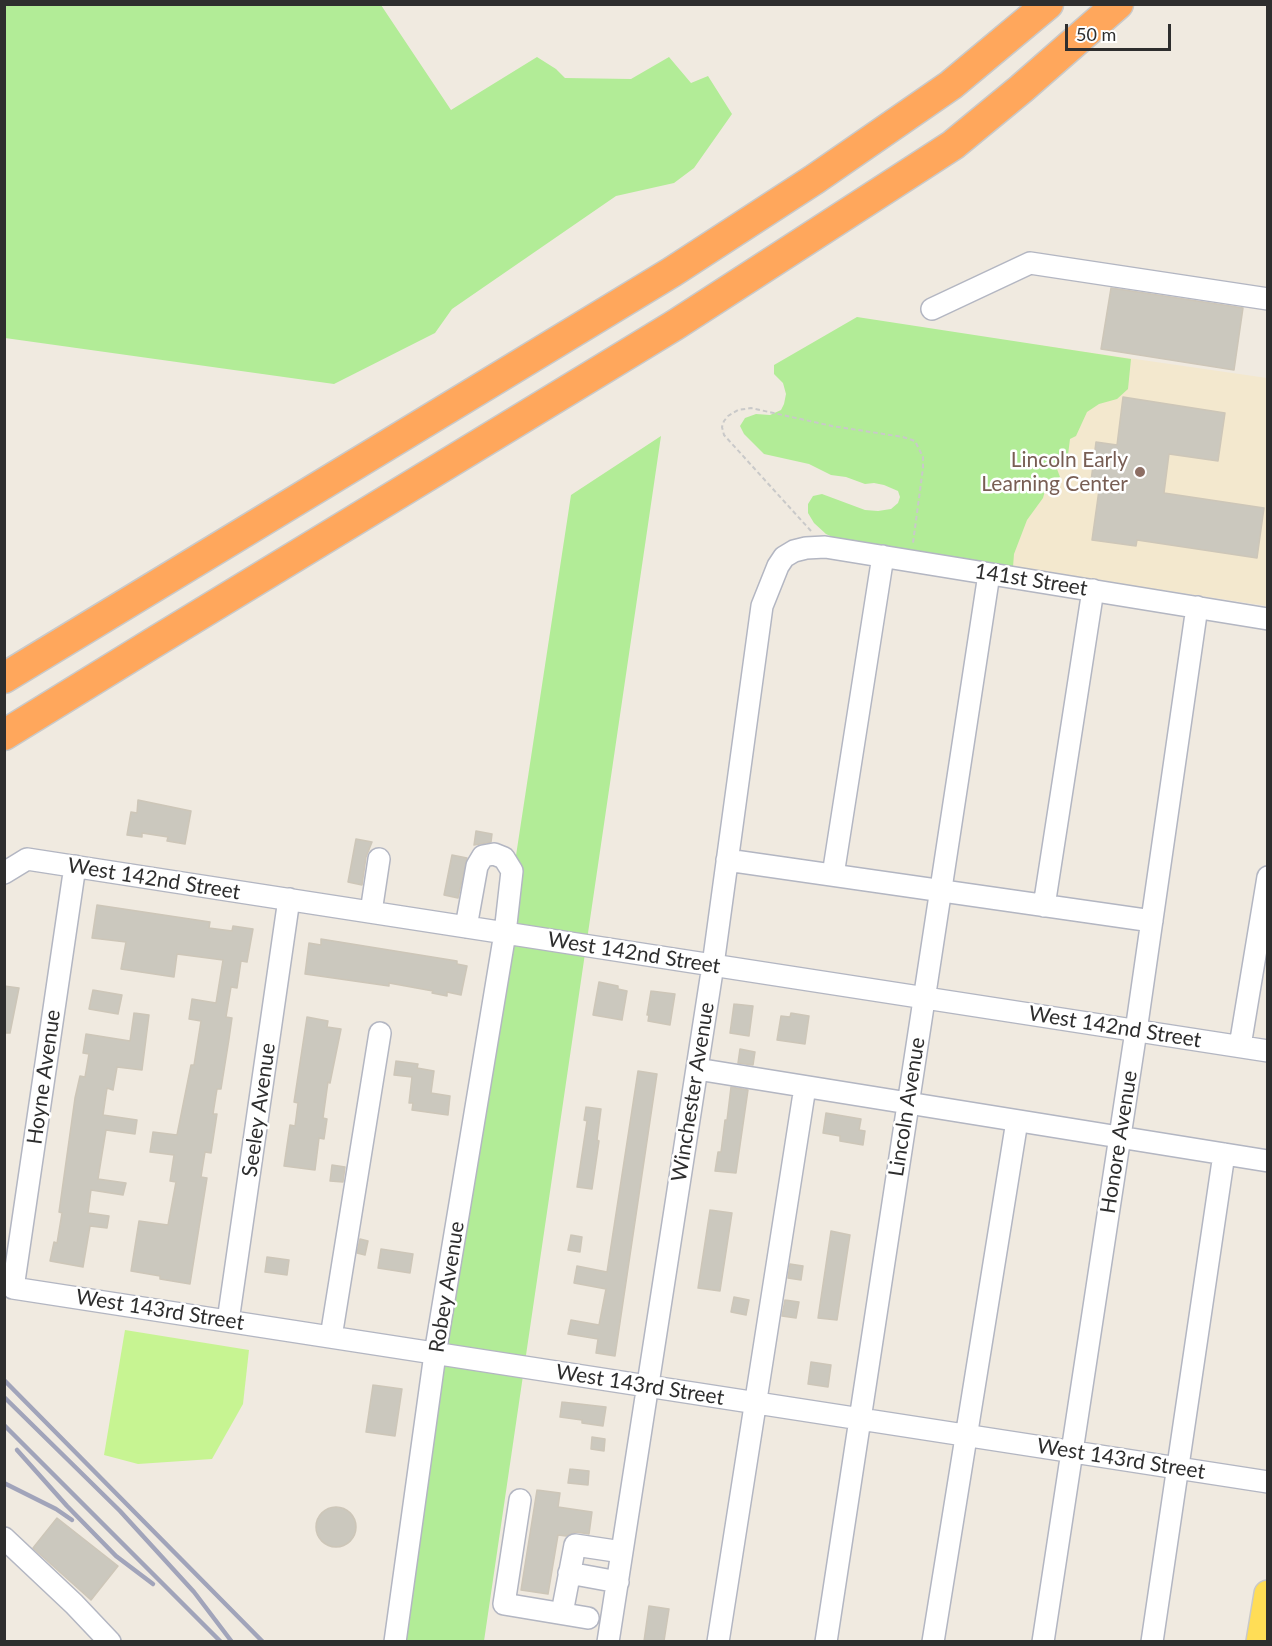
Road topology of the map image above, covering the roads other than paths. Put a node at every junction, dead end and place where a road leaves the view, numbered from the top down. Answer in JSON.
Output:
{"nodes":[{"id":1,"x":1048,"y":4,"type":"edge"},
{"id":2,"x":1118,"y":4,"type":"edge"},
{"id":3,"x":1268,"y":299,"type":"edge"},
{"id":4,"x":932,"y":309,"type":"dead end"},
{"id":5,"x":794,"y":551,"type":"joint"},
{"id":6,"x":883,"y":556,"type":"junction"},
{"id":7,"x":989,"y":574,"type":"junction"},
{"id":8,"x":1093,"y":590,"type":"junction"},
{"id":9,"x":1197,"y":607,"type":"junction"},
{"id":10,"x":1268,"y":619,"type":"edge"},
{"id":11,"x":4,"y":678,"type":"edge"},
{"id":12,"x":4,"y":735,"type":"edge"},
{"id":13,"x":379,"y":859,"type":"dead end"},
{"id":14,"x":727,"y":860,"type":"junction"},
{"id":15,"x":75,"y":866,"type":"junction"},
{"id":16,"x":4,"y":873,"type":"edge"},
{"id":17,"x":833,"y":875,"type":"junction"},
{"id":18,"x":1268,"y":877,"type":"edge"},
{"id":19,"x":941,"y":891,"type":"junction"},
{"id":20,"x":290,"y":900,"type":"junction"},
{"id":21,"x":1044,"y":906,"type":"junction"},
{"id":22,"x":371,"y":912,"type":"junction"},
{"id":23,"x":1152,"y":921,"type":"junction"},
{"id":24,"x":466,"y":927,"type":"junction"},
{"id":25,"x":505,"y":933,"type":"junction"},
{"id":26,"x":713,"y":965,"type":"junction"},
{"id":27,"x":924,"y":998,"type":"junction"},
{"id":28,"x":1136,"y":1030,"type":"junction"},
{"id":29,"x":380,"y":1033,"type":"dead end"},
{"id":30,"x":1240,"y":1046,"type":"junction"},
{"id":31,"x":1268,"y":1051,"type":"edge"},
{"id":32,"x":697,"y":1069,"type":"junction"},
{"id":33,"x":805,"y":1087,"type":"junction"},
{"id":34,"x":908,"y":1103,"type":"junction"},
{"id":35,"x":1017,"y":1121,"type":"junction"},
{"id":36,"x":1120,"y":1137,"type":"junction"},
{"id":37,"x":1224,"y":1154,"type":"junction"},
{"id":38,"x":1268,"y":1161,"type":"edge"},
{"id":39,"x":13,"y":1287,"type":"joint"},
{"id":40,"x":228,"y":1321,"type":"junction"},
{"id":41,"x":331,"y":1337,"type":"junction"},
{"id":42,"x":435,"y":1354,"type":"junction"},
{"id":43,"x":648,"y":1386,"type":"junction"},
{"id":44,"x":755,"y":1403,"type":"junction"},
{"id":45,"x":859,"y":1419,"type":"junction"},
{"id":46,"x":966,"y":1436,"type":"junction"},
{"id":47,"x":1072,"y":1452,"type":"junction"},
{"id":48,"x":1178,"y":1468,"type":"junction"},
{"id":49,"x":1268,"y":1482,"type":"edge"},
{"id":50,"x":520,"y":1500,"type":"dead end"},
{"id":51,"x":4,"y":1538,"type":"edge"},
{"id":52,"x":622,"y":1552,"type":"junction"},
{"id":53,"x":569,"y":1573,"type":"junction"},
{"id":54,"x":618,"y":1582,"type":"junction"},
{"id":55,"x":1268,"y":1594,"type":"edge"},
{"id":56,"x":562,"y":1613,"type":"junction"},
{"id":57,"x":588,"y":1618,"type":"dead end"},
{"id":58,"x":110,"y":1641,"type":"edge"},
{"id":59,"x":395,"y":1641,"type":"edge"},
{"id":60,"x":608,"y":1641,"type":"edge"},
{"id":61,"x":718,"y":1641,"type":"edge"},
{"id":62,"x":826,"y":1641,"type":"edge"},
{"id":63,"x":933,"y":1641,"type":"edge"},
{"id":64,"x":1043,"y":1641,"type":"edge"},
{"id":65,"x":1152,"y":1641,"type":"edge"},
{"id":66,"x":1260,"y":1641,"type":"edge"}],
"edges":[{"from":1,"to":11,"type":"highway"},
{"from":2,"to":12,"type":"highway"},
{"from":3,"to":4,"type":"street"},
{"from":5,"to":6,"type":"street","name":"141st Street"},
{"from":5,"to":14,"type":"street","name":"Winchester Avenue"},
{"from":6,"to":7,"type":"street","name":"141st Street"},
{"from":6,"to":17,"type":"street"},
{"from":7,"to":8,"type":"street","name":"141st Street"},
{"from":7,"to":19,"type":"street","name":"Lincoln Avenue"},
{"from":8,"to":9,"type":"street","name":"141st Street"},
{"from":8,"to":21,"type":"street"},
{"from":9,"to":10,"type":"street","name":"141st Street"},
{"from":9,"to":23,"type":"street","name":"Honore Avenue"},
{"from":13,"to":22,"type":"street"},
{"from":14,"to":17,"type":"street"},
{"from":14,"to":26,"type":"street","name":"Winchester Avenue"},
{"from":15,"to":16,"type":"street","name":"West 142nd Street"},
{"from":15,"to":20,"type":"street","name":"West 142nd Street"},
{"from":15,"to":39,"type":"street","name":"Hoyne Avenue"},
{"from":17,"to":19,"type":"street"},
{"from":18,"to":30,"type":"street"},
{"from":19,"to":21,"type":"street"},
{"from":19,"to":27,"type":"street","name":"Lincoln Avenue"},
{"from":20,"to":22,"type":"street","name":"West 142nd Street"},
{"from":20,"to":40,"type":"street","name":"Seeley Avenue"},
{"from":21,"to":23,"type":"street"},
{"from":22,"to":24,"type":"street","name":"West 142nd Street"},
{"from":23,"to":28,"type":"street","name":"Honore Avenue"},
{"from":24,"to":25,"type":"street","name":"West 142nd Street"},
{"from":24,"to":25,"type":"street","name":"Robey Avenue"},
{"from":25,"to":26,"type":"street","name":"West 142nd Street"},
{"from":25,"to":42,"type":"street","name":"Robey Avenue"},
{"from":26,"to":27,"type":"street","name":"West 142nd Street"},
{"from":26,"to":32,"type":"street","name":"Winchester Avenue"},
{"from":27,"to":28,"type":"street","name":"West 142nd Street"},
{"from":27,"to":34,"type":"street","name":"Lincoln Avenue"},
{"from":28,"to":30,"type":"street","name":"West 142nd Street"},
{"from":28,"to":36,"type":"street","name":"Honore Avenue"},
{"from":29,"to":41,"type":"street"},
{"from":30,"to":31,"type":"street","name":"West 142nd Street"},
{"from":32,"to":33,"type":"street"},
{"from":32,"to":43,"type":"street","name":"Winchester Avenue"},
{"from":33,"to":34,"type":"street"},
{"from":33,"to":44,"type":"street"},
{"from":34,"to":35,"type":"street"},
{"from":34,"to":45,"type":"street","name":"Lincoln Avenue"},
{"from":35,"to":36,"type":"street"},
{"from":35,"to":46,"type":"street"},
{"from":36,"to":37,"type":"street"},
{"from":36,"to":47,"type":"street","name":"Honore Avenue"},
{"from":37,"to":38,"type":"street"},
{"from":37,"to":48,"type":"street"},
{"from":39,"to":40,"type":"street","name":"West 143rd Street"},
{"from":40,"to":41,"type":"street","name":"West 143rd Street"},
{"from":41,"to":42,"type":"street","name":"West 143rd Street"},
{"from":42,"to":43,"type":"street","name":"West 143rd Street"},
{"from":42,"to":59,"type":"street","name":"Robey Avenue"},
{"from":43,"to":44,"type":"street","name":"West 143rd Street"},
{"from":43,"to":52,"type":"street","name":"Winchester Avenue"},
{"from":44,"to":45,"type":"street","name":"West 143rd Street"},
{"from":44,"to":61,"type":"street"},
{"from":45,"to":46,"type":"street","name":"West 143rd Street"},
{"from":45,"to":62,"type":"street","name":"Lincoln Avenue"},
{"from":46,"to":47,"type":"street","name":"West 143rd Street"},
{"from":46,"to":63,"type":"street"},
{"from":47,"to":48,"type":"street","name":"West 143rd Street"},
{"from":47,"to":64,"type":"street","name":"Honore Avenue"},
{"from":48,"to":49,"type":"street","name":"West 143rd Street"},
{"from":48,"to":65,"type":"street"},
{"from":50,"to":56,"type":"street"},
{"from":51,"to":58,"type":"street"},
{"from":52,"to":53,"type":"street"},
{"from":52,"to":54,"type":"street","name":"Winchester Avenue"},
{"from":53,"to":54,"type":"street"},
{"from":53,"to":56,"type":"street"},
{"from":54,"to":60,"type":"street","name":"Winchester Avenue"},
{"from":55,"to":66,"type":"main road"},
{"from":56,"to":57,"type":"street"}]}
